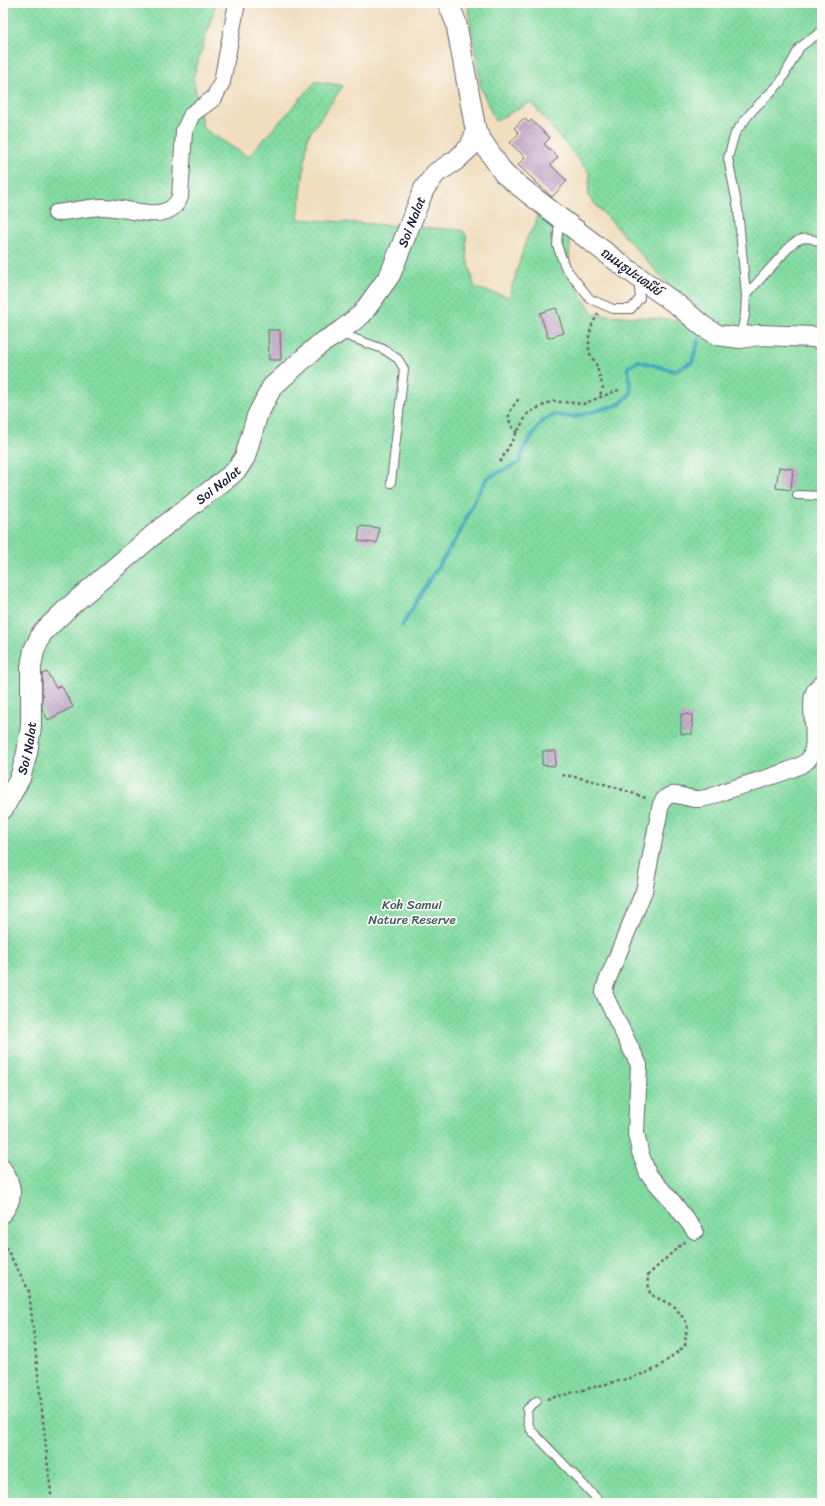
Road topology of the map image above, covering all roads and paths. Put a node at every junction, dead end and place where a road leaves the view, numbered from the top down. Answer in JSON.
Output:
{"nodes":[{"id":1,"x":237,"y":3,"type":"edge"},
{"id":2,"x":448,"y":3,"type":"edge"},
{"id":3,"x":822,"y":32,"type":"edge"},
{"id":4,"x":476,"y":132,"type":"junction"},
{"id":5,"x":455,"y":161,"type":"junction"},
{"id":6,"x":504,"y":174,"type":"junction"},
{"id":7,"x":56,"y":213,"type":"dead end"},
{"id":8,"x":560,"y":218,"type":"junction"},
{"id":9,"x":822,"y":244,"type":"edge"},
{"id":10,"x":638,"y":277,"type":"junction"},
{"id":11,"x":746,"y":295,"type":"junction"},
{"id":12,"x":592,"y":325,"type":"dead end"},
{"id":13,"x":338,"y":333,"type":"junction"},
{"id":14,"x":740,"y":338,"type":"junction"},
{"id":15,"x":822,"y":340,"type":"edge"},
{"id":16,"x":621,"y":389,"type":"dead end"},
{"id":17,"x":520,"y":397,"type":"dead end"},
{"id":18,"x":599,"y":398,"type":"junction"},
{"id":19,"x":517,"y":433,"type":"junction"},
{"id":20,"x":500,"y":462,"type":"dead end"},
{"id":21,"x":392,"y":483,"type":"dead end"},
{"id":22,"x":796,"y":495,"type":"dead end"},
{"id":23,"x":822,"y":496,"type":"edge"},
{"id":24,"x":822,"y":683,"type":"edge"},
{"id":25,"x":562,"y":775,"type":"dead end"},
{"id":26,"x":661,"y":804,"type":"junction"},
{"id":27,"x":3,"y":809,"type":"edge"},
{"id":28,"x":3,"y":1168,"type":"edge"},
{"id":29,"x":3,"y":1214,"type":"edge"},
{"id":30,"x":695,"y":1231,"type":"joint"},
{"id":31,"x":3,"y":1242,"type":"edge"},
{"id":32,"x":537,"y":1401,"type":"joint"},
{"id":33,"x":52,"y":1503,"type":"edge"},
{"id":34,"x":601,"y":1503,"type":"edge"}],
"edges":[{"from":1,"to":7,"type":"street"},
{"from":2,"to":4,"type":"street","name":"ถนนธูปะเตมีย์"},
{"from":3,"to":11,"type":"lane"},
{"from":4,"to":5,"type":"street"},
{"from":4,"to":6,"type":"street","name":"ถนนธูปะเตมีย์"},
{"from":5,"to":6,"type":"street"},
{"from":5,"to":13,"type":"street","name":"Soi Nalat"},
{"from":6,"to":8,"type":"street","name":"ถนนธูปะเตมีย์"},
{"from":8,"to":10,"type":"street","name":"ถนนธูปะเตมีย์"},
{"from":8,"to":10,"type":"lane"},
{"from":9,"to":11,"type":"lane"},
{"from":10,"to":14,"type":"street","name":"ถนนธูปะเตมีย์"},
{"from":11,"to":14,"type":"lane"},
{"from":12,"to":18,"type":"path"},
{"from":13,"to":21,"type":"lane"},
{"from":13,"to":27,"type":"street","name":"Soi Nalat"},
{"from":14,"to":15,"type":"street","name":"ถนนธูปะเตมีย์"},
{"from":16,"to":18,"type":"path"},
{"from":17,"to":19,"type":"path"},
{"from":18,"to":19,"type":"path"},
{"from":19,"to":20,"type":"path"},
{"from":22,"to":23,"type":"lane"},
{"from":24,"to":26,"type":"street"},
{"from":25,"to":26,"type":"path"},
{"from":26,"to":30,"type":"street"},
{"from":28,"to":29,"type":"street"},
{"from":30,"to":32,"type":"path"},
{"from":31,"to":33,"type":"path"},
{"from":32,"to":34,"type":"lane"}]}
